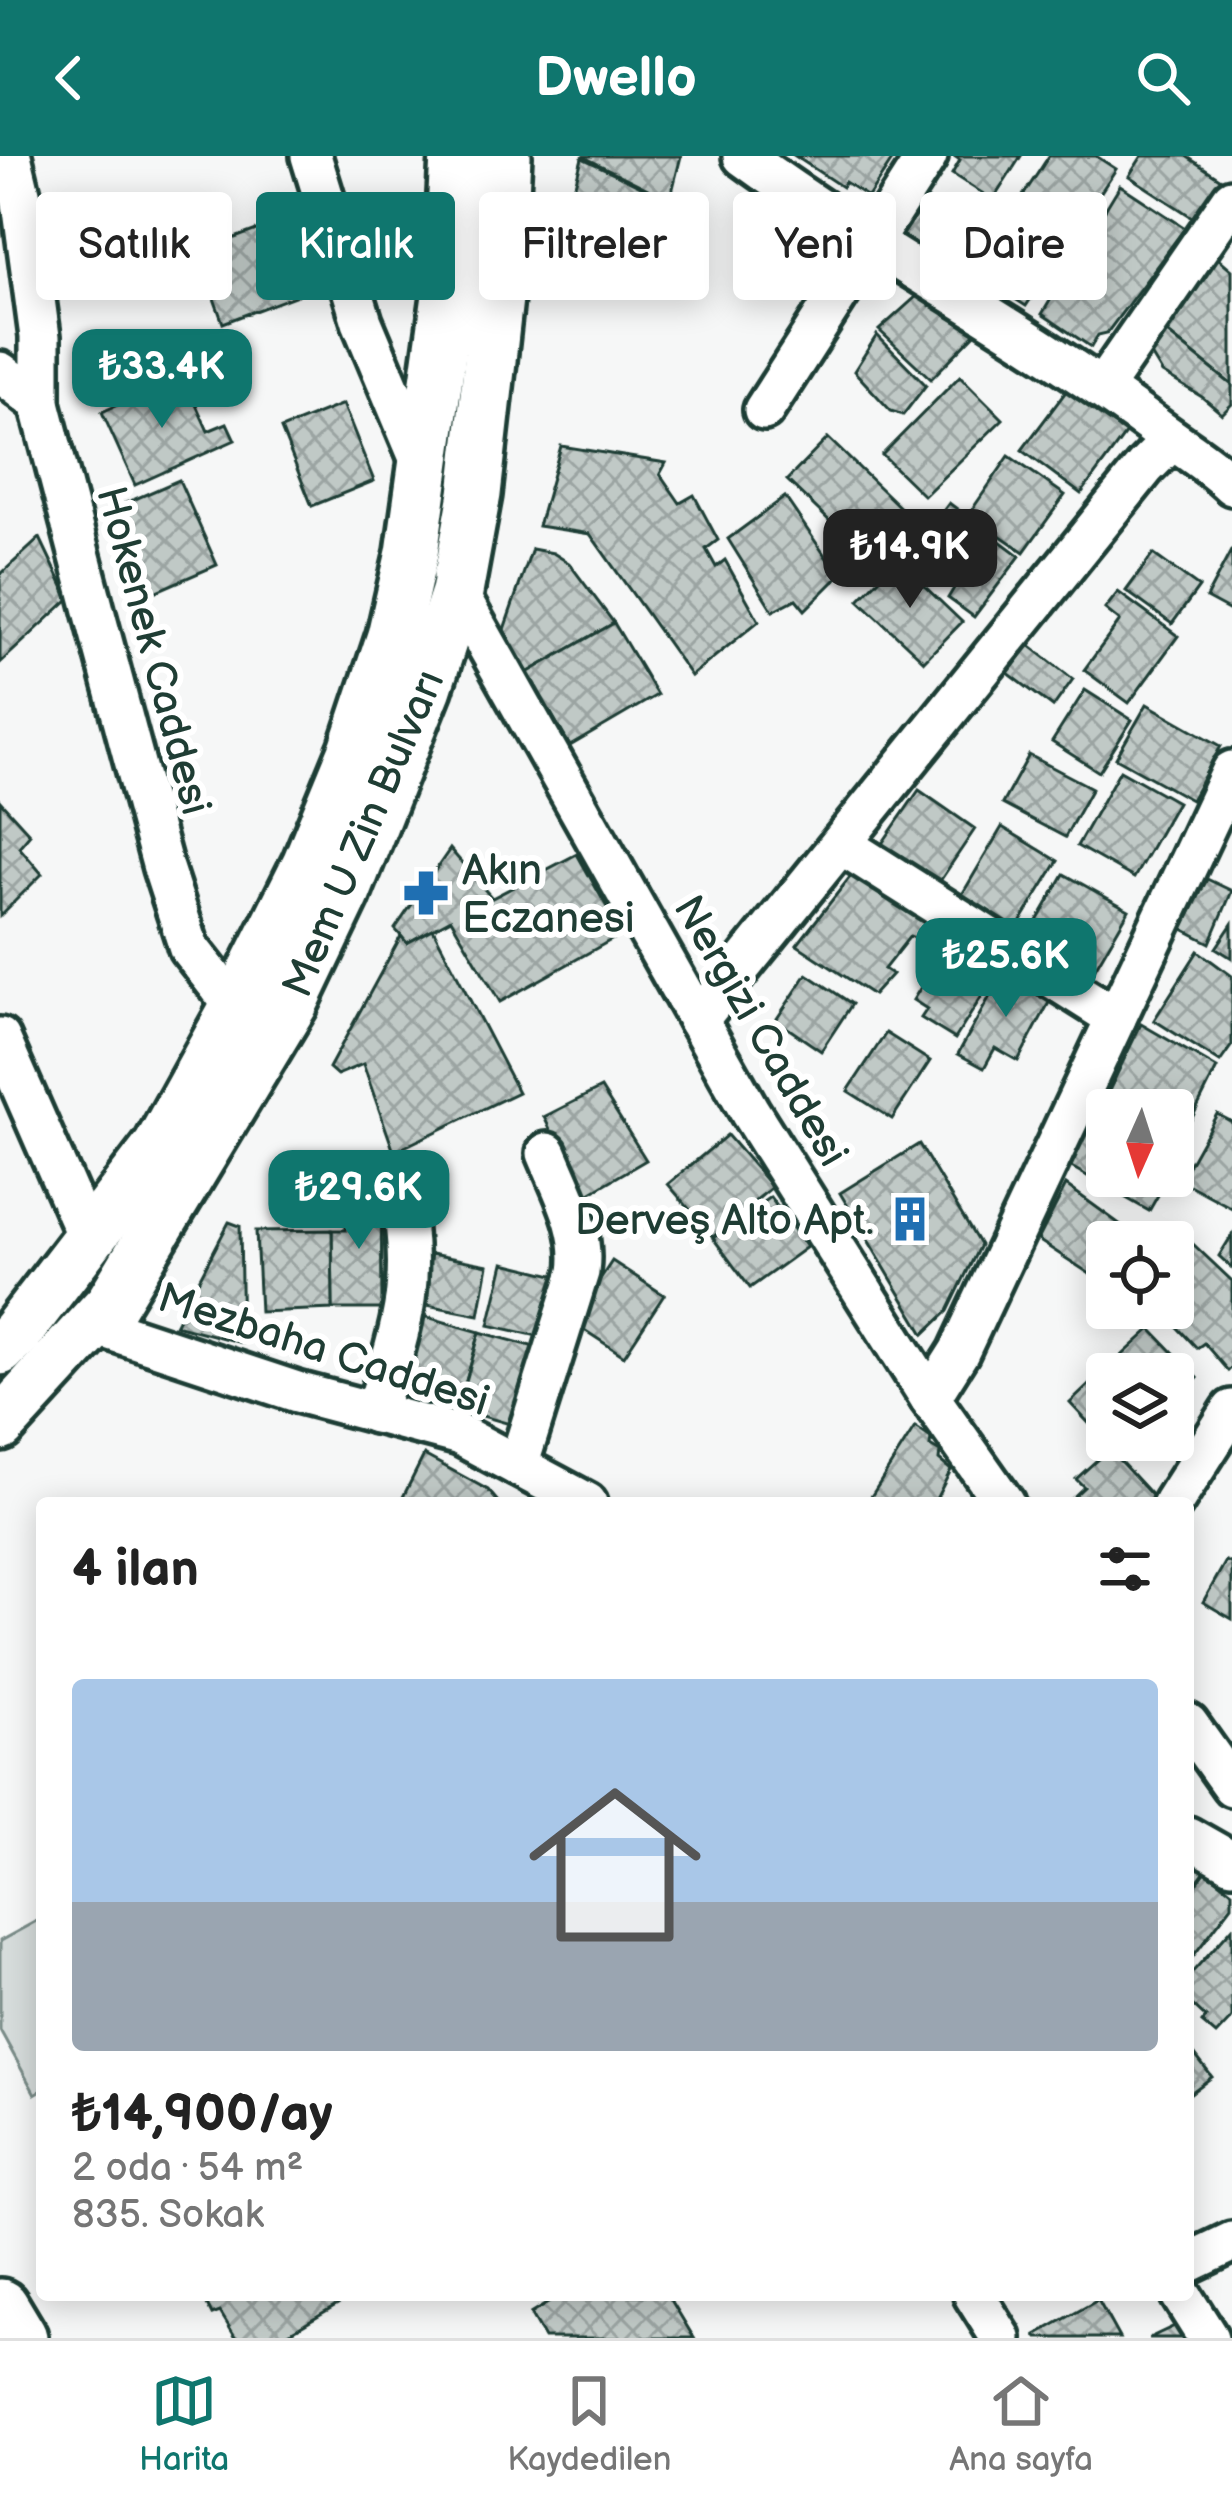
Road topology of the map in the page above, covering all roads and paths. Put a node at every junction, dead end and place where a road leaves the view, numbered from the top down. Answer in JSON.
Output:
{"nodes":[{"id":1,"x":11,"y":156,"type":"edge"},
{"id":2,"x":311,"y":156,"type":"edge"},
{"id":3,"x":456,"y":156,"type":"edge"},
{"id":4,"x":505,"y":156,"type":"edge"},
{"id":5,"x":742,"y":156,"type":"edge"},
{"id":6,"x":927,"y":156,"type":"edge"},
{"id":7,"x":795,"y":192,"type":"edge"},
{"id":8,"x":1232,"y":200,"type":"edge"},
{"id":9,"x":896,"y":206,"type":"edge"},
{"id":10,"x":896,"y":259,"type":"edge"},
{"id":11,"x":836,"y":300,"type":"edge"},
{"id":12,"x":0,"y":372,"type":"edge"},
{"id":13,"x":1102,"y":388,"type":"junction"},
{"id":14,"x":40,"y":404,"type":"junction"},
{"id":15,"x":764,"y":410,"type":"dead end"},
{"id":16,"x":1172,"y":440,"type":"junction"},
{"id":17,"x":423,"y":463,"type":"junction"},
{"id":18,"x":1225,"y":463,"type":"edge"},
{"id":19,"x":457,"y":592,"type":"junction"},
{"id":20,"x":1232,"y":771,"type":"edge"},
{"id":21,"x":841,"y":844,"type":"junction"},
{"id":22,"x":236,"y":1008,"type":"junction"},
{"id":23,"x":1116,"y":1018,"type":"junction"},
{"id":24,"x":698,"y":1020,"type":"junction"},
{"id":25,"x":0,"y":1038,"type":"edge"},
{"id":26,"x":547,"y":1153,"type":"dead end"},
{"id":27,"x":399,"y":1183,"type":"dead end"},
{"id":28,"x":88,"y":1239,"type":"junction"},
{"id":29,"x":92,"y":1324,"type":"junction"},
{"id":30,"x":0,"y":1349,"type":"edge"},
{"id":31,"x":930,"y":1398,"type":"junction"},
{"id":32,"x":1232,"y":1410,"type":"edge"},
{"id":33,"x":375,"y":1413,"type":"junction"},
{"id":34,"x":0,"y":1425,"type":"edge"},
{"id":35,"x":518,"y":1466,"type":"junction"},
{"id":36,"x":576,"y":1497,"type":"edge"},
{"id":37,"x":1000,"y":1497,"type":"edge"},
{"id":38,"x":1177,"y":1497,"type":"edge"},
{"id":39,"x":1194,"y":1732,"type":"edge"},
{"id":40,"x":1232,"y":1786,"type":"edge"},
{"id":41,"x":1194,"y":1840,"type":"edge"},
{"id":42,"x":1232,"y":1862,"type":"edge"},
{"id":43,"x":1232,"y":2242,"type":"edge"},
{"id":44,"x":1194,"y":2260,"type":"edge"},
{"id":45,"x":978,"y":2301,"type":"edge"},
{"id":46,"x":1185,"y":2301,"type":"edge"},
{"id":47,"x":0,"y":2308,"type":"edge"},
{"id":48,"x":18,"y":2338,"type":"edge"},
{"id":49,"x":1001,"y":2338,"type":"edge"},
{"id":50,"x":1208,"y":2338,"type":"edge"}],
"edges":[{"from":1,"to":14,"type":"street","name":"Hokenek Caddesi"},
{"from":2,"to":17,"type":"street","name":"Nergizi Caddesi"},
{"from":3,"to":17,"type":"main road","name":"Mem U Zin Bulvarı"},
{"from":4,"to":19,"type":"main road","name":"Mem U Zin Bulvarı"},
{"from":5,"to":7,"type":"street"},
{"from":6,"to":9,"type":"street"},
{"from":8,"to":13,"type":"street"},
{"from":10,"to":13,"type":"street"},
{"from":11,"to":15,"type":"street"},
{"from":12,"to":14,"type":"street"},
{"from":13,"to":16,"type":"street"},
{"from":14,"to":22,"type":"street","name":"Hokenek Caddesi"},
{"from":16,"to":18,"type":"street"},
{"from":16,"to":21,"type":"street"},
{"from":17,"to":19,"type":"street","name":"Nergizi Caddesi"},
{"from":17,"to":22,"type":"main road","name":"Mem U Zin Bulvarı"},
{"from":19,"to":24,"type":"street","name":"Nergizi Caddesi"},
{"from":19,"to":29,"type":"main road","name":"Mem U Zin Bulvarı"},
{"from":20,"to":23,"type":"street"},
{"from":21,"to":23,"type":"street"},
{"from":21,"to":24,"type":"street"},
{"from":22,"to":28,"type":"main road","name":"Mem U Zin Bulvarı"},
{"from":23,"to":31,"type":"street"},
{"from":24,"to":31,"type":"street","name":"Nergizi Caddesi"},
{"from":25,"to":28,"type":"street"},
{"from":26,"to":35,"type":"street"},
{"from":27,"to":33,"type":"street"},
{"from":28,"to":30,"type":"main road","name":"Mem U Zin Bulvarı"},
{"from":29,"to":33,"type":"street","name":"Mezbaha Caddesi"},
{"from":29,"to":34,"type":"main road","name":"Mem U Zin Bulvarı"},
{"from":31,"to":37,"type":"street","name":"Nergizi Caddesi"},
{"from":32,"to":38,"type":"street"},
{"from":33,"to":35,"type":"street","name":"Mezbaha Caddesi"},
{"from":35,"to":36,"type":"street","name":"Mezbaha Caddesi"},
{"from":39,"to":40,"type":"street"},
{"from":41,"to":42,"type":"street"},
{"from":43,"to":44,"type":"street"},
{"from":45,"to":49,"type":"street"},
{"from":46,"to":50,"type":"street"},
{"from":47,"to":48,"type":"highway"}]}
